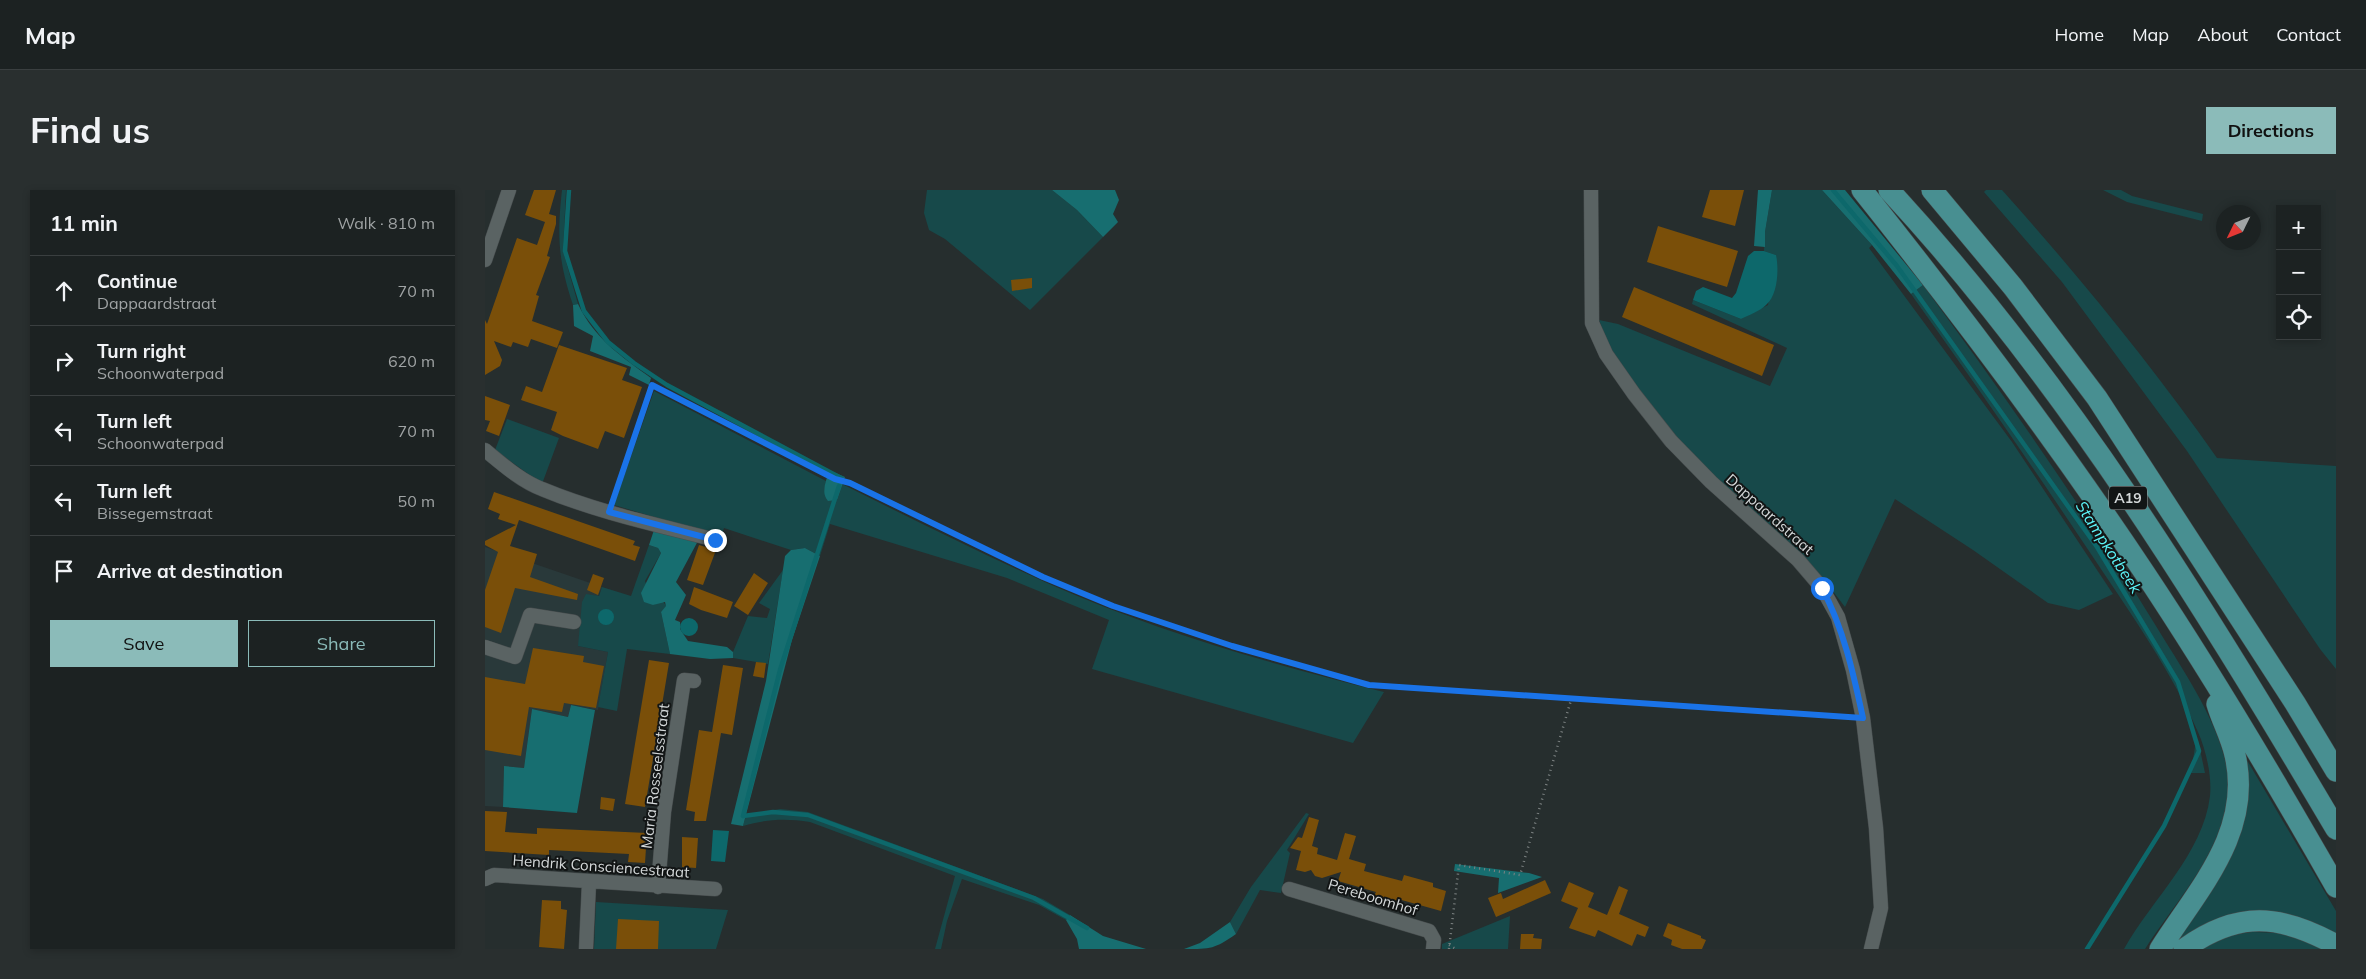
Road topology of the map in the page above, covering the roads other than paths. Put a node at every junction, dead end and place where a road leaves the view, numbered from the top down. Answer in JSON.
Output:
{"nodes":[{"id":1,"x":509,"y":190,"type":"edge"},
{"id":2,"x":1591,"y":190,"type":"edge"},
{"id":3,"x":1862,"y":190,"type":"edge"},
{"id":4,"x":1889,"y":190,"type":"edge"},
{"id":5,"x":1932,"y":190,"type":"edge"},
{"id":6,"x":487,"y":255,"type":"edge"},
{"id":7,"x":485,"y":450,"type":"edge"},
{"id":8,"x":715,"y":540,"type":"dead end"},
{"id":9,"x":573,"y":622,"type":"dead end"},
{"id":10,"x":485,"y":647,"type":"edge"},
{"id":11,"x":2204,"y":666,"type":"junction"},
{"id":12,"x":694,"y":681,"type":"dead end"},
{"id":13,"x":2316,"y":737,"type":"junction"},
{"id":14,"x":2336,"y":755,"type":"edge"},
{"id":15,"x":2336,"y":771,"type":"edge"},
{"id":16,"x":2336,"y":829,"type":"edge"},
{"id":17,"x":485,"y":879,"type":"edge"},
{"id":18,"x":589,"y":883,"type":"junction"},
{"id":19,"x":659,"y":887,"type":"junction"},
{"id":20,"x":2336,"y":887,"type":"edge"},
{"id":21,"x":715,"y":889,"type":"dead end"},
{"id":22,"x":1289,"y":889,"type":"dead end"},
{"id":23,"x":2336,"y":945,"type":"edge"},
{"id":24,"x":586,"y":949,"type":"edge"},
{"id":25,"x":1433,"y":949,"type":"edge"},
{"id":26,"x":1871,"y":949,"type":"edge"},
{"id":27,"x":2160,"y":949,"type":"edge"},
{"id":28,"x":2184,"y":949,"type":"edge"}],
"edges":[{"from":1,"to":6,"type":"street"},
{"from":2,"to":26,"type":"street","name":"Dappaardstraat"},
{"from":3,"to":11,"type":"highway"},
{"from":4,"to":16,"type":"highway","number":"A19"},
{"from":5,"to":13,"type":"highway","number":"A19"},
{"from":7,"to":8,"type":"street"},
{"from":9,"to":10,"type":"street"},
{"from":11,"to":20,"type":"highway"},
{"from":11,"to":27,"type":"highway"},
{"from":12,"to":19,"type":"street","name":"Maria Rosseelsstraat"},
{"from":13,"to":14,"type":"highway"},
{"from":13,"to":15,"type":"highway","number":"A19"},
{"from":17,"to":18,"type":"street","name":"Hendrik Consciencestraat"},
{"from":18,"to":19,"type":"street","name":"Hendrik Consciencestraat"},
{"from":18,"to":24,"type":"street"},
{"from":19,"to":21,"type":"street","name":"Hendrik Consciencestraat"},
{"from":22,"to":25,"type":"street","name":"Pereboomhof"},
{"from":23,"to":28,"type":"highway"}]}
